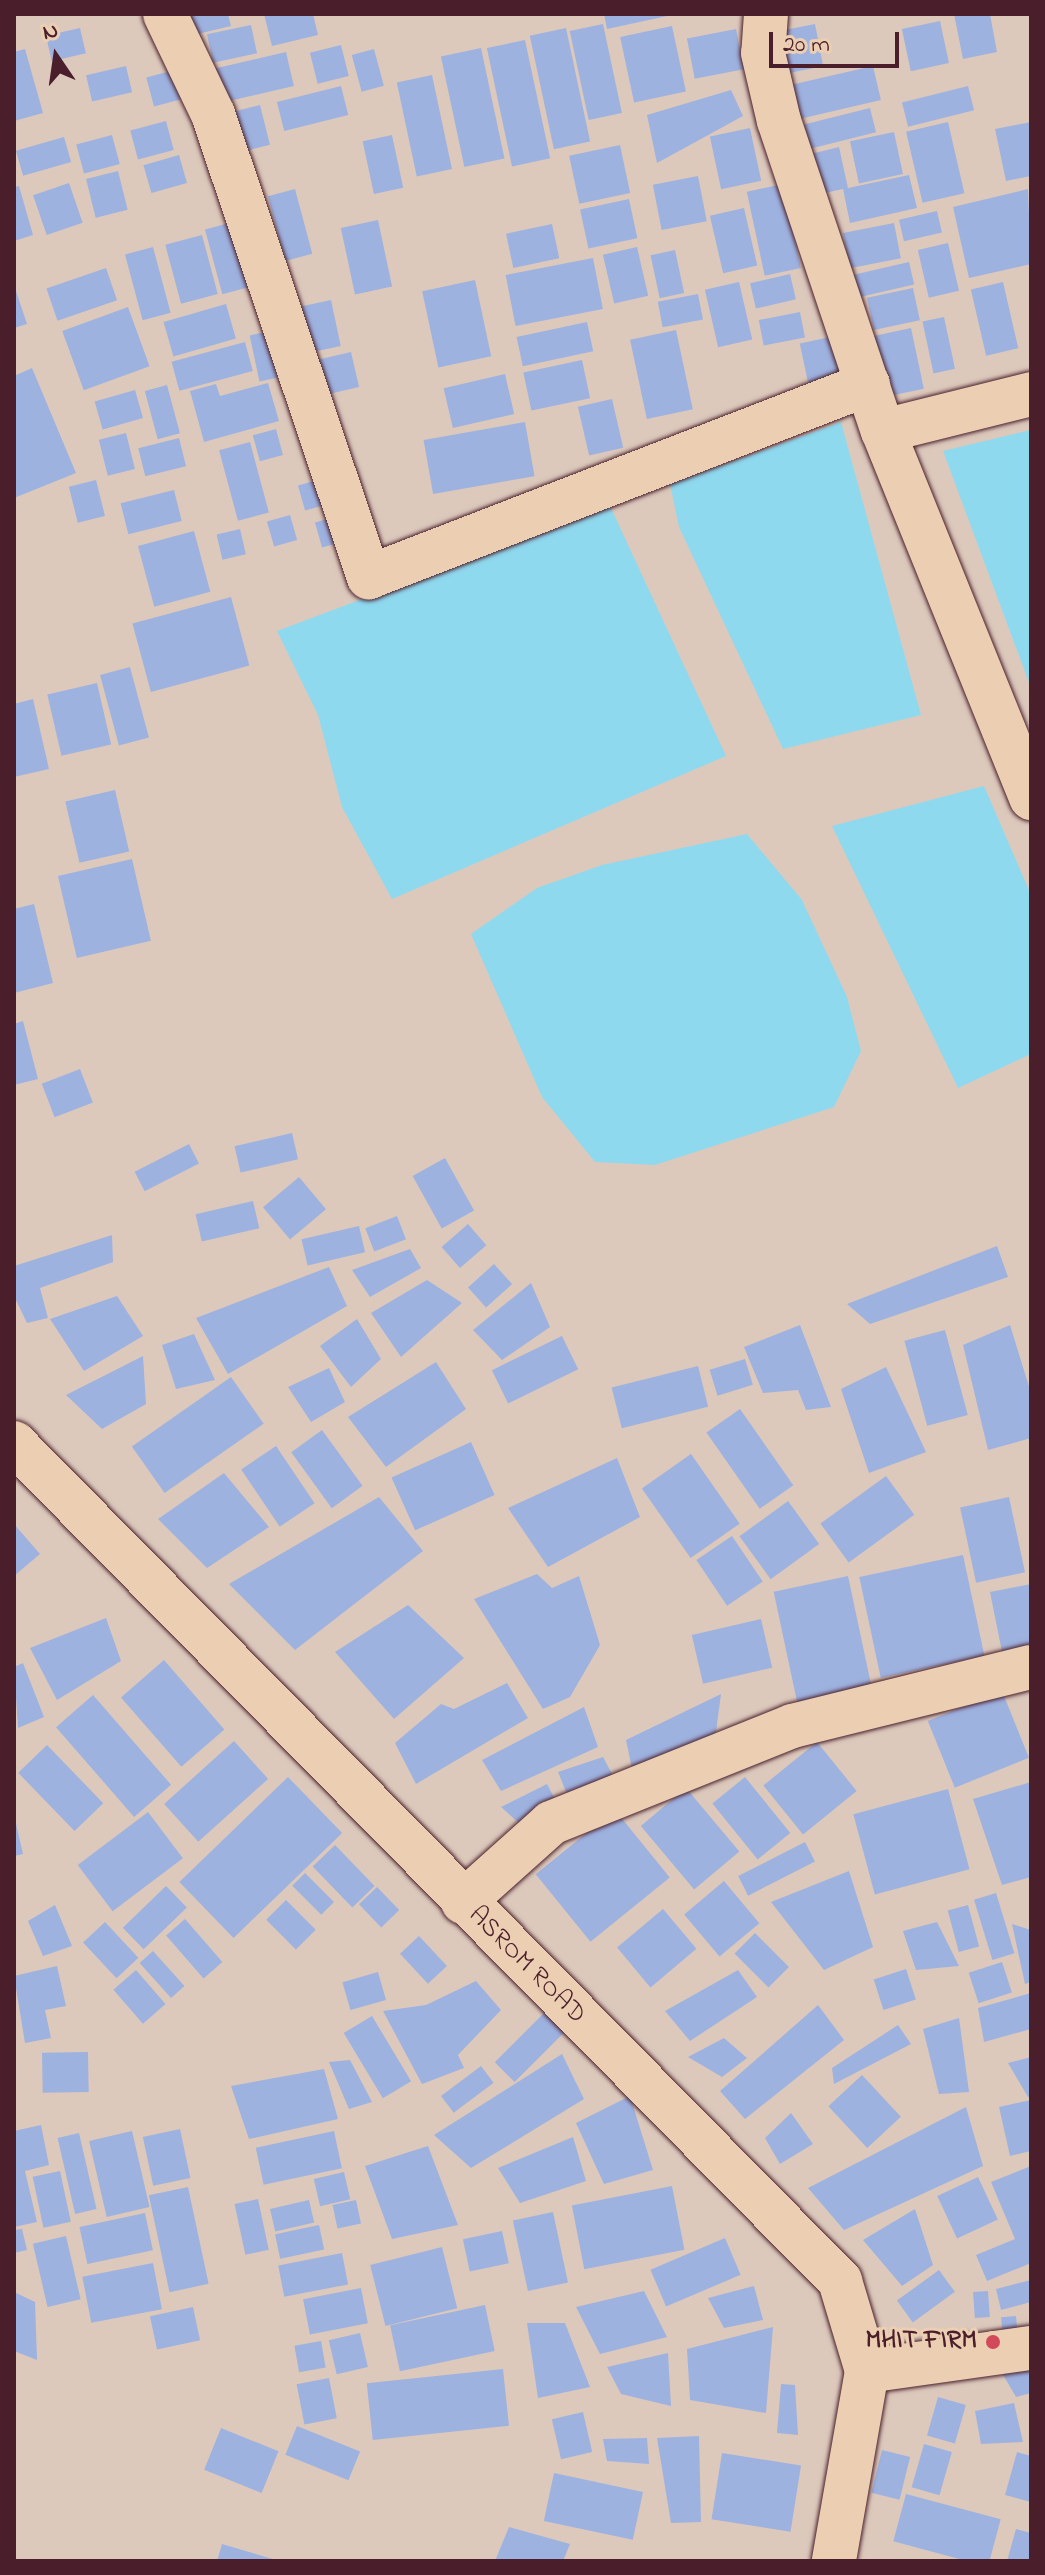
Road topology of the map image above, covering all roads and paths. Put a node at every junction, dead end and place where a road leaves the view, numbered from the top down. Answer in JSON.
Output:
{"nodes":[{"id":1,"x":165,"y":14,"type":"edge"},
{"id":2,"x":766,"y":14,"type":"edge"},
{"id":3,"x":868,"y":384,"type":"junction"},
{"id":4,"x":1031,"y":394,"type":"edge"},
{"id":5,"x":883,"y":431,"type":"junction"},
{"id":6,"x":1031,"y":798,"type":"edge"},
{"id":7,"x":14,"y":1443,"type":"edge"},
{"id":8,"x":1031,"y":1667,"type":"edge"},
{"id":9,"x":463,"y":1902,"type":"junction"},
{"id":10,"x":1031,"y":2348,"type":"edge"},
{"id":11,"x":867,"y":2371,"type":"junction"},
{"id":12,"x":834,"y":2561,"type":"edge"}],
"edges":[{"from":1,"to":3,"type":"street"},
{"from":2,"to":3,"type":"street"},
{"from":3,"to":5,"type":"street"},
{"from":4,"to":5,"type":"street"},
{"from":5,"to":6,"type":"street"},
{"from":7,"to":9,"type":"street","name":"ASROM ROAD"},
{"from":8,"to":9,"type":"street"},
{"from":9,"to":11,"type":"street","name":"ASROM ROAD"},
{"from":10,"to":11,"type":"street"},
{"from":11,"to":12,"type":"street","name":"ASROM ROAD"}]}
